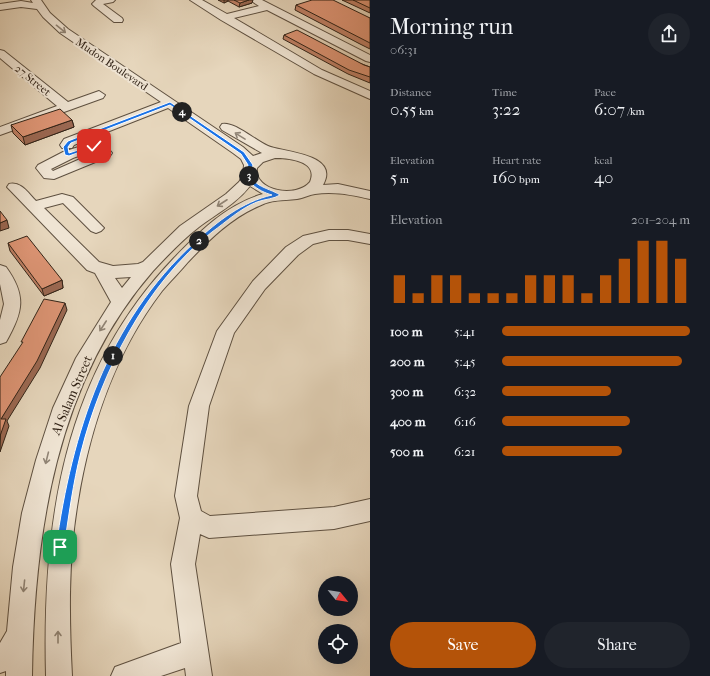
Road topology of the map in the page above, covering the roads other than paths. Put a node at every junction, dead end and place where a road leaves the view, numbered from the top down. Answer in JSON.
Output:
{"nodes":[{"id":1,"x":110,"y":0,"type":"edge"},
{"id":2,"x":195,"y":0,"type":"edge"},
{"id":3,"x":255,"y":0,"type":"edge"},
{"id":4,"x":31,"y":2,"type":"edge"},
{"id":5,"x":0,"y":6,"type":"edge"},
{"id":6,"x":268,"y":7,"type":"junction"},
{"id":7,"x":56,"y":8,"type":"dead end"},
{"id":8,"x":227,"y":19,"type":"junction"},
{"id":9,"x":118,"y":20,"type":"dead end"},
{"id":10,"x":0,"y":53,"type":"edge"},
{"id":11,"x":370,"y":59,"type":"edge"},
{"id":12,"x":370,"y":94,"type":"edge"},
{"id":13,"x":99,"y":95,"type":"dead end"},
{"id":14,"x":170,"y":103,"type":"junction"},
{"id":15,"x":194,"y":106,"type":"dead end"},
{"id":16,"x":66,"y":107,"type":"junction"},
{"id":17,"x":214,"y":119,"type":"dead end"},
{"id":18,"x":0,"y":131,"type":"edge"},
{"id":19,"x":274,"y":154,"type":"junction"},
{"id":20,"x":68,"y":155,"type":"dead end"},
{"id":21,"x":250,"y":171,"type":"junction"},
{"id":22,"x":319,"y":172,"type":"junction"},
{"id":23,"x":14,"y":187,"type":"dead end"},
{"id":24,"x":370,"y":187,"type":"edge"},
{"id":25,"x":310,"y":190,"type":"junction"},
{"id":26,"x":278,"y":195,"type":"junction"},
{"id":27,"x":370,"y":195,"type":"edge"},
{"id":28,"x":35,"y":206,"type":"junction"},
{"id":29,"x":96,"y":228,"type":"dead end"},
{"id":30,"x":370,"y":239,"type":"edge"},
{"id":31,"x":148,"y":266,"type":"junction"},
{"id":32,"x":101,"y":270,"type":"junction"},
{"id":33,"x":0,"y":271,"type":"edge"},
{"id":34,"x":119,"y":301,"type":"junction"},
{"id":35,"x":0,"y":337,"type":"edge"},
{"id":36,"x":370,"y":510,"type":"edge"},
{"id":37,"x":191,"y":518,"type":"junction"},
{"id":38,"x":19,"y":635,"type":"junction"},
{"id":39,"x":0,"y":660,"type":"edge"},
{"id":40,"x":197,"y":664,"type":"edge"},
{"id":41,"x":19,"y":676,"type":"edge"},
{"id":42,"x":59,"y":676,"type":"edge"},
{"id":43,"x":124,"y":676,"type":"edge"}],
"edges":[{"from":1,"to":9,"type":"street"},
{"from":2,"to":8,"type":"street"},
{"from":3,"to":6,"type":"street"},
{"from":4,"to":5,"type":"street"},
{"from":4,"to":14,"type":"street","name":"Mudon Boulevard","one_way":true},
{"from":6,"to":8,"type":"street"},
{"from":6,"to":11,"type":"street"},
{"from":7,"to":15,"type":"street","name":"Mudon Boulevard"},
{"from":8,"to":12,"type":"street"},
{"from":10,"to":16,"type":"street","name":"27 Street"},
{"from":13,"to":16,"type":"street"},
{"from":14,"to":20,"type":"street"},
{"from":14,"to":21,"type":"street","name":"Mudon Boulevard"},
{"from":16,"to":18,"type":"street"},
{"from":19,"to":17,"type":"street","one_way":true},
{"from":19,"to":21,"type":"street"},
{"from":19,"to":22,"type":"street"},
{"from":21,"to":26,"type":"street"},
{"from":21,"to":31,"type":"street","name":"Al Salam Street","one_way":true},
{"from":22,"to":24,"type":"street"},
{"from":22,"to":25,"type":"street"},
{"from":23,"to":28,"type":"street"},
{"from":25,"to":26,"type":"street"},
{"from":25,"to":27,"type":"street"},
{"from":42,"to":26,"type":"street","name":"Al Salam Street","one_way":true},
{"from":28,"to":29,"type":"street"},
{"from":28,"to":32,"type":"street"},
{"from":30,"to":37,"type":"street"},
{"from":31,"to":32,"type":"street"},
{"from":31,"to":34,"type":"street","name":"Al Salam Street"},
{"from":32,"to":34,"type":"street"},
{"from":33,"to":35,"type":"street"},
{"from":34,"to":38,"type":"street","name":"Al Salam Street","one_way":true},
{"from":36,"to":37,"type":"street"},
{"from":37,"to":40,"type":"street"},
{"from":38,"to":39,"type":"street"},
{"from":38,"to":41,"type":"street","name":"Al Salam Street"},
{"from":40,"to":43,"type":"street"}]}
